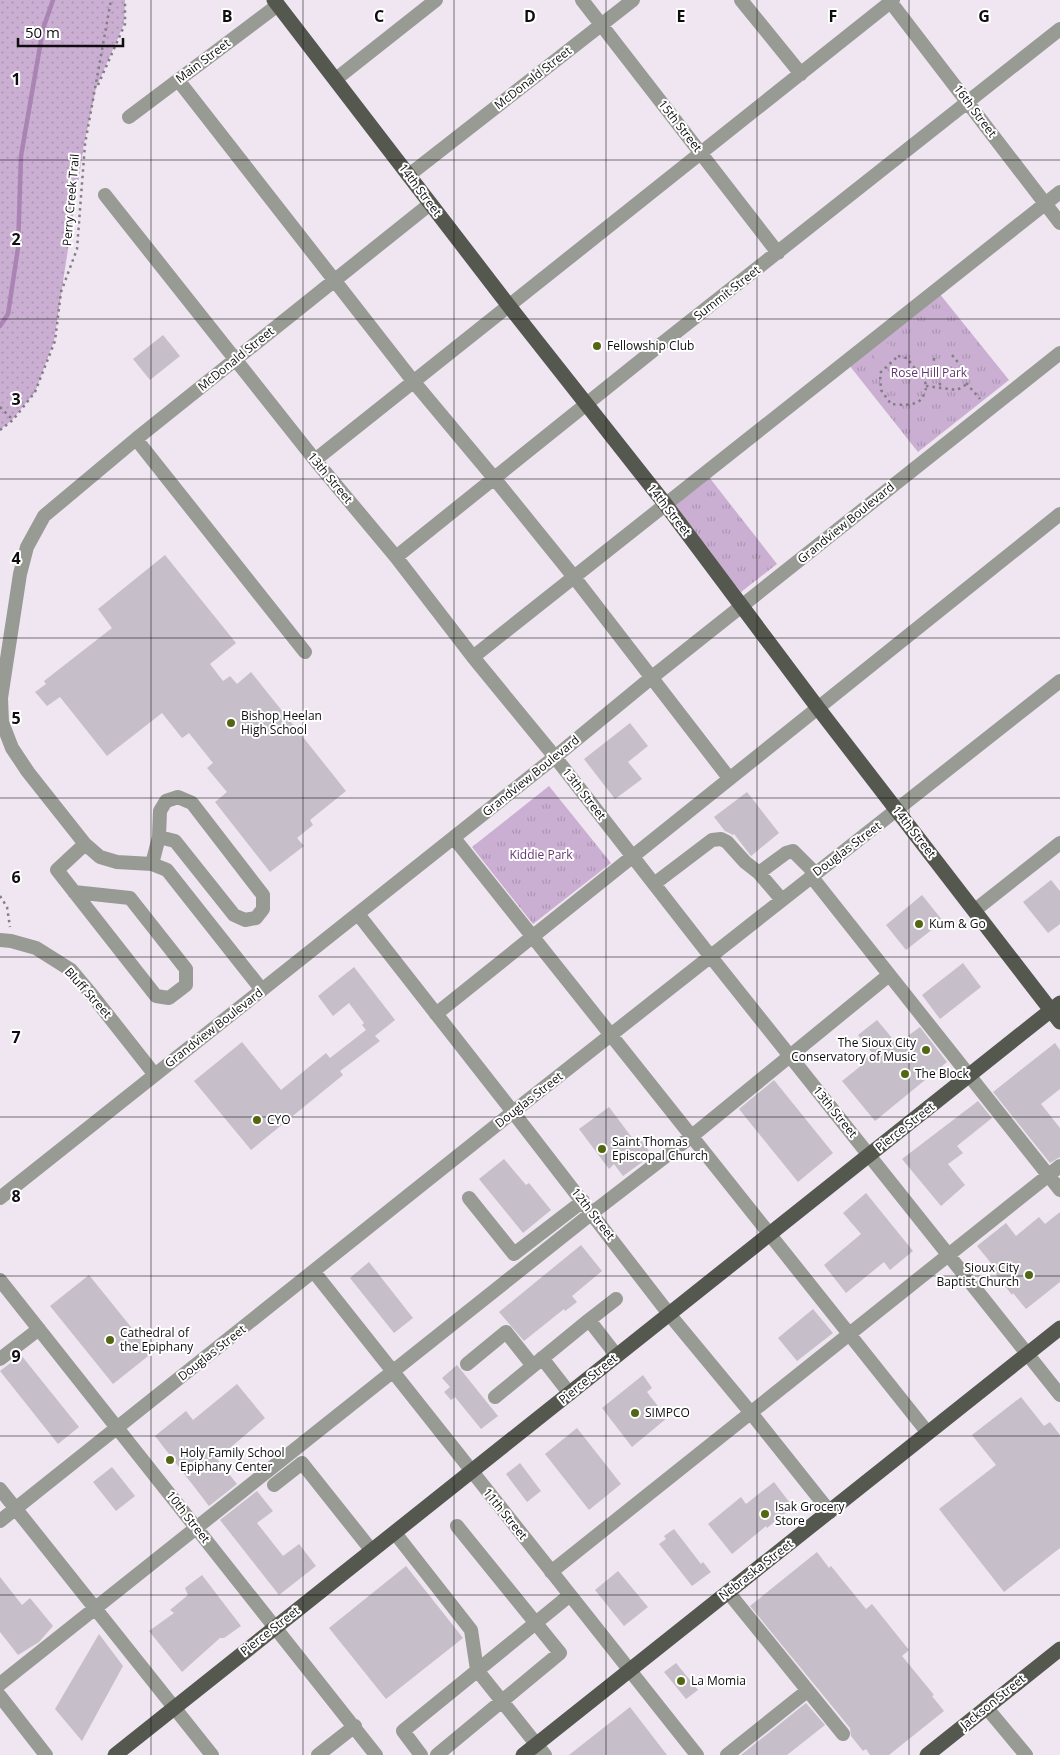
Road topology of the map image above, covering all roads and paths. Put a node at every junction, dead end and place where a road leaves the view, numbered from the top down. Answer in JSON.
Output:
{"nodes":[{"id":1,"x":111,"y":0,"type":"edge"},
{"id":2,"x":125,"y":0,"type":"edge"},
{"id":3,"x":436,"y":0,"type":"edge"},
{"id":4,"x":582,"y":0,"type":"edge"},
{"id":5,"x":632,"y":0,"type":"edge"},
{"id":6,"x":741,"y":0,"type":"edge"},
{"id":7,"x":891,"y":1,"type":"edge"},
{"id":8,"x":276,"y":2,"type":"edge"},
{"id":9,"x":601,"y":25,"type":"junction"},
{"id":10,"x":1060,"y":29,"type":"edge"},
{"id":11,"x":801,"y":74,"type":"junction"},
{"id":12,"x":336,"y":79,"type":"junction"},
{"id":13,"x":178,"y":80,"type":"junction"},
{"id":14,"x":96,"y":88,"type":"junction"},
{"id":15,"x":968,"y":102,"type":"junction"},
{"id":16,"x":129,"y":118,"type":"dead end"},
{"id":17,"x":701,"y":153,"type":"junction"},
{"id":18,"x":409,"y":175,"type":"junction"},
{"id":19,"x":1060,"y":192,"type":"edge"},
{"id":20,"x":105,"y":195,"type":"dead end"},
{"id":21,"x":430,"y":204,"type":"junction"},
{"id":22,"x":1045,"y":204,"type":"junction"},
{"id":23,"x":1060,"y":223,"type":"edge"},
{"id":24,"x":778,"y":253,"type":"junction"},
{"id":25,"x":336,"y":279,"type":"junction"},
{"id":26,"x":509,"y":306,"type":"junction"},
{"id":27,"x":1060,"y":353,"type":"edge"},
{"id":28,"x":952,"y":355,"type":"dead end"},
{"id":29,"x":934,"y":358,"type":"dead end"},
{"id":30,"x":235,"y":360,"type":"junction"},
{"id":31,"x":414,"y":381,"type":"junction"},
{"id":32,"x":967,"y":384,"type":"junction"},
{"id":33,"x":926,"y":386,"type":"junction"},
{"id":34,"x":940,"y":388,"type":"junction"},
{"id":35,"x":586,"y":404,"type":"junction"},
{"id":36,"x":0,"y":407,"type":"edge"},
{"id":37,"x":989,"y":410,"type":"junction"},
{"id":38,"x":13,"y":420,"type":"junction"},
{"id":39,"x":0,"y":430,"type":"edge"},
{"id":40,"x":136,"y":439,"type":"junction"},
{"id":41,"x":315,"y":460,"type":"junction"},
{"id":42,"x":494,"y":478,"type":"junction"},
{"id":43,"x":666,"y":505,"type":"junction"},
{"id":44,"x":1060,"y":514,"type":"edge"},
{"id":45,"x":396,"y":557,"type":"junction"},
{"id":46,"x":574,"y":578,"type":"junction"},
{"id":47,"x":742,"y":606,"type":"junction"},
{"id":48,"x":305,"y":652,"type":"dead end"},
{"id":49,"x":473,"y":657,"type":"junction"},
{"id":50,"x":651,"y":678,"type":"junction"},
{"id":51,"x":1060,"y":681,"type":"edge"},
{"id":52,"x":818,"y":708,"type":"junction"},
{"id":53,"x":556,"y":757,"type":"junction"},
{"id":54,"x":729,"y":778,"type":"junction"},
{"id":55,"x":897,"y":811,"type":"junction"},
{"id":56,"x":159,"y":837,"type":"junction"},
{"id":57,"x":454,"y":838,"type":"junction"},
{"id":58,"x":1060,"y":843,"type":"edge"},
{"id":59,"x":86,"y":844,"type":"junction"},
{"id":60,"x":633,"y":857,"type":"junction"},
{"id":61,"x":152,"y":864,"type":"junction"},
{"id":62,"x":759,"y":873,"type":"junction"},
{"id":63,"x":813,"y":875,"type":"junction"},
{"id":64,"x":654,"y":884,"type":"junction"},
{"id":65,"x":74,"y":892,"type":"junction"},
{"id":66,"x":0,"y":896,"type":"edge"},
{"id":67,"x":782,"y":900,"type":"junction"},
{"id":68,"x":975,"y":910,"type":"junction"},
{"id":69,"x":358,"y":914,"type":"junction"},
{"id":70,"x":532,"y":936,"type":"junction"},
{"id":71,"x":6,"y":941,"type":"edge"},
{"id":72,"x":711,"y":957,"type":"junction"},
{"id":73,"x":889,"y":976,"type":"junction"},
{"id":74,"x":262,"y":990,"type":"junction"},
{"id":75,"x":1057,"y":1012,"type":"edge"},
{"id":76,"x":436,"y":1014,"type":"junction"},
{"id":77,"x":612,"y":1036,"type":"junction"},
{"id":78,"x":790,"y":1056,"type":"junction"},
{"id":79,"x":154,"y":1075,"type":"junction"},
{"id":80,"x":968,"y":1076,"type":"junction"},
{"id":81,"x":514,"y":1112,"type":"junction"},
{"id":82,"x":692,"y":1136,"type":"junction"},
{"id":83,"x":870,"y":1154,"type":"junction"},
{"id":84,"x":1060,"y":1166,"type":"edge"},
{"id":85,"x":1048,"y":1176,"type":"junction"},
{"id":86,"x":1060,"y":1190,"type":"edge"},
{"id":87,"x":0,"y":1198,"type":"edge"},
{"id":88,"x":469,"y":1198,"type":"dead end"},
{"id":89,"x":583,"y":1201,"type":"junction"},
{"id":90,"x":592,"y":1213,"type":"junction"},
{"id":91,"x":769,"y":1234,"type":"junction"},
{"id":92,"x":950,"y":1255,"type":"junction"},
{"id":93,"x":314,"y":1272,"type":"junction"},
{"id":94,"x":0,"y":1280,"type":"edge"},
{"id":95,"x":616,"y":1299,"type":"dead end"},
{"id":96,"x":669,"y":1314,"type":"junction"},
{"id":97,"x":589,"y":1320,"type":"junction"},
{"id":98,"x":1060,"y":1328,"type":"edge"},
{"id":99,"x":39,"y":1330,"type":"junction"},
{"id":100,"x":849,"y":1334,"type":"junction"},
{"id":101,"x":1027,"y":1355,"type":"junction"},
{"id":102,"x":617,"y":1356,"type":"junction"},
{"id":103,"x":0,"y":1359,"type":"edge"},
{"id":104,"x":538,"y":1362,"type":"junction"},
{"id":105,"x":467,"y":1364,"type":"dead end"},
{"id":106,"x":393,"y":1372,"type":"junction"},
{"id":107,"x":570,"y":1394,"type":"junction"},
{"id":108,"x":1060,"y":1395,"type":"edge"},
{"id":109,"x":495,"y":1397,"type":"dead end"},
{"id":110,"x":751,"y":1413,"type":"junction"},
{"id":111,"x":117,"y":1428,"type":"junction"},
{"id":112,"x":928,"y":1433,"type":"junction"},
{"id":113,"x":472,"y":1472,"type":"junction"},
{"id":114,"x":274,"y":1485,"type":"dead end"},
{"id":115,"x":0,"y":1489,"type":"edge"},
{"id":116,"x":16,"y":1509,"type":"junction"},
{"id":117,"x":830,"y":1512,"type":"junction"},
{"id":118,"x":0,"y":1521,"type":"edge"},
{"id":119,"x":457,"y":1526,"type":"dead end"},
{"id":120,"x":196,"y":1527,"type":"junction"},
{"id":121,"x":395,"y":1533,"type":"junction"},
{"id":122,"x":372,"y":1551,"type":"junction"},
{"id":123,"x":551,"y":1572,"type":"junction"},
{"id":124,"x":728,"y":1592,"type":"junction"},
{"id":125,"x":570,"y":1595,"type":"junction"},
{"id":126,"x":95,"y":1607,"type":"junction"},
{"id":127,"x":536,"y":1623,"type":"junction"},
{"id":128,"x":275,"y":1627,"type":"junction"},
{"id":129,"x":1060,"y":1649,"type":"edge"},
{"id":130,"x":477,"y":1670,"type":"junction"},
{"id":131,"x":630,"y":1671,"type":"junction"},
{"id":132,"x":0,"y":1684,"type":"edge"},
{"id":133,"x":807,"y":1691,"type":"junction"},
{"id":134,"x":0,"y":1696,"type":"edge"},
{"id":135,"x":502,"y":1701,"type":"junction"},
{"id":136,"x":175,"y":1707,"type":"junction"},
{"id":137,"x":986,"y":1707,"type":"junction"},
{"id":138,"x":355,"y":1726,"type":"junction"},
{"id":139,"x":842,"y":1734,"type":"dead end"},
{"id":140,"x":540,"y":1750,"type":"edge"},
{"id":141,"x":46,"y":1755,"type":"edge"},
{"id":142,"x":115,"y":1755,"type":"edge"},
{"id":143,"x":212,"y":1755,"type":"edge"},
{"id":144,"x":318,"y":1755,"type":"edge"},
{"id":145,"x":376,"y":1755,"type":"edge"},
{"id":146,"x":421,"y":1755,"type":"edge"},
{"id":147,"x":436,"y":1755,"type":"edge"},
{"id":148,"x":523,"y":1755,"type":"edge"},
{"id":149,"x":697,"y":1755,"type":"edge"},
{"id":150,"x":727,"y":1755,"type":"edge"},
{"id":151,"x":927,"y":1755,"type":"edge"},
{"id":152,"x":1026,"y":1755,"type":"edge"}],
"edges":[{"from":1,"to":14,"type":"path","name":"Perry Creek Trail"},
{"from":2,"to":14,"type":"path"},
{"from":3,"to":12,"type":"street"},
{"from":4,"to":9,"type":"street","name":"15th Street"},
{"from":5,"to":9,"type":"street","name":"McDonald Street"},
{"from":6,"to":11,"type":"street"},
{"from":7,"to":11,"type":"street"},
{"from":7,"to":15,"type":"street","name":"16th Street"},
{"from":8,"to":12,"type":"main road","name":"14th Street"},
{"from":8,"to":13,"type":"street","name":"Main Street"},
{"from":9,"to":17,"type":"street","name":"15th Street"},
{"from":9,"to":18,"type":"street","name":"McDonald Street"},
{"from":10,"to":15,"type":"street","name":"Summit Street"},
{"from":11,"to":17,"type":"street"},
{"from":12,"to":18,"type":"main road","name":"14th Street"},
{"from":13,"to":16,"type":"street","name":"Main Street"},
{"from":13,"to":25,"type":"street"},
{"from":14,"to":38,"type":"path","name":"Perry Creek Trail"},
{"from":15,"to":22,"type":"street","name":"16th Street"},
{"from":15,"to":24,"type":"street","name":"Summit Street"},
{"from":17,"to":24,"type":"street","name":"15th Street"},
{"from":17,"to":26,"type":"street"},
{"from":18,"to":21,"type":"main road","name":"14th Street"},
{"from":19,"to":22,"type":"street"},
{"from":20,"to":30,"type":"street","name":"13th Street"},
{"from":21,"to":25,"type":"street","name":"McDonald Street"},
{"from":21,"to":26,"type":"main road","name":"14th Street"},
{"from":22,"to":23,"type":"street","name":"16th Street"},
{"from":22,"to":43,"type":"street"},
{"from":24,"to":35,"type":"street","name":"Summit Street"},
{"from":25,"to":30,"type":"street","name":"McDonald Street"},
{"from":25,"to":31,"type":"street"},
{"from":26,"to":31,"type":"street"},
{"from":26,"to":35,"type":"main road","name":"14th Street"},
{"from":27,"to":37,"type":"street","name":"Grandview Boulevard"},
{"from":28,"to":32,"type":"path"},
{"from":29,"to":34,"type":"path"},
{"from":30,"to":40,"type":"street","name":"McDonald Street"},
{"from":30,"to":41,"type":"street","name":"13th Street"},
{"from":31,"to":41,"type":"street"},
{"from":31,"to":42,"type":"street"},
{"from":32,"to":34,"type":"path"},
{"from":32,"to":37,"type":"path"},
{"from":33,"to":33,"type":"path"},
{"from":33,"to":34,"type":"path"},
{"from":35,"to":42,"type":"street","name":"Summit Street"},
{"from":35,"to":43,"type":"main road","name":"14th Street"},
{"from":36,"to":38,"type":"path"},
{"from":37,"to":47,"type":"street","name":"Grandview Boulevard"},
{"from":38,"to":39,"type":"path","name":"Perry Creek Trail"},
{"from":40,"to":48,"type":"street"},
{"from":40,"to":59,"type":"street","name":"McDonald Street"},
{"from":41,"to":45,"type":"street","name":"13th Street"},
{"from":42,"to":45,"type":"street","name":"Summit Street"},
{"from":42,"to":46,"type":"street"},
{"from":43,"to":46,"type":"street"},
{"from":43,"to":47,"type":"main road","name":"14th Street"},
{"from":44,"to":52,"type":"street"},
{"from":45,"to":49,"type":"street","name":"13th Street"},
{"from":46,"to":49,"type":"street"},
{"from":46,"to":50,"type":"street"},
{"from":47,"to":50,"type":"street","name":"Grandview Boulevard"},
{"from":47,"to":52,"type":"main road","name":"14th Street"},
{"from":49,"to":53,"type":"street","name":"13th Street"},
{"from":50,"to":53,"type":"street","name":"Grandview Boulevard"},
{"from":50,"to":54,"type":"street"},
{"from":51,"to":55,"type":"street","name":"Douglas Street"},
{"from":52,"to":54,"type":"street"},
{"from":52,"to":55,"type":"main road","name":"14th Street"},
{"from":53,"to":57,"type":"street","name":"Grandview Boulevard"},
{"from":53,"to":60,"type":"street","name":"13th Street"},
{"from":54,"to":60,"type":"street"},
{"from":55,"to":63,"type":"street","name":"Douglas Street"},
{"from":55,"to":68,"type":"main road","name":"14th Street"},
{"from":56,"to":56,"type":"street"},
{"from":56,"to":61,"type":"street"},
{"from":57,"to":69,"type":"street","name":"Grandview Boulevard"},
{"from":57,"to":70,"type":"street"},
{"from":58,"to":68,"type":"street"},
{"from":59,"to":61,"type":"street"},
{"from":59,"to":65,"type":"street"},
{"from":60,"to":64,"type":"street","name":"13th Street"},
{"from":60,"to":70,"type":"street"},
{"from":61,"to":74,"type":"street"},
{"from":62,"to":63,"type":"street"},
{"from":62,"to":64,"type":"street"},
{"from":62,"to":67,"type":"street"},
{"from":63,"to":67,"type":"street","name":"Douglas Street"},
{"from":63,"to":73,"type":"street"},
{"from":64,"to":72,"type":"street","name":"13th Street"},
{"from":65,"to":65,"type":"street"},
{"from":66,"to":71,"type":"path"},
{"from":67,"to":72,"type":"street","name":"Douglas Street"},
{"from":68,"to":75,"type":"main road","name":"14th Street"},
{"from":69,"to":74,"type":"street","name":"Grandview Boulevard"},
{"from":69,"to":76,"type":"street","name":"12th Street"},
{"from":70,"to":76,"type":"street"},
{"from":70,"to":77,"type":"street"},
{"from":71,"to":79,"type":"street","name":"Bluff Street"},
{"from":72,"to":77,"type":"street","name":"Douglas Street"},
{"from":72,"to":78,"type":"street","name":"13th Street"},
{"from":73,"to":78,"type":"street"},
{"from":73,"to":80,"type":"street"},
{"from":74,"to":79,"type":"street","name":"Grandview Boulevard"},
{"from":75,"to":80,"type":"main road","name":"Pierce Street"},
{"from":76,"to":81,"type":"street","name":"12th Street"},
{"from":77,"to":81,"type":"street","name":"Douglas Street"},
{"from":77,"to":82,"type":"street"},
{"from":78,"to":82,"type":"street"},
{"from":78,"to":83,"type":"street","name":"13th Street"},
{"from":79,"to":87,"type":"street","name":"Grandview Boulevard"},
{"from":80,"to":83,"type":"main road","name":"Pierce Street"},
{"from":80,"to":85,"type":"street"},
{"from":81,"to":89,"type":"street","name":"12th Street"},
{"from":81,"to":93,"type":"street","name":"Douglas Street"},
{"from":82,"to":90,"type":"street"},
{"from":82,"to":91,"type":"street"},
{"from":83,"to":91,"type":"main road","name":"Pierce Street"},
{"from":83,"to":92,"type":"street","name":"13th Street"},
{"from":84,"to":85,"type":"street"},
{"from":85,"to":86,"type":"street"},
{"from":85,"to":92,"type":"street"},
{"from":88,"to":89,"type":"street"},
{"from":89,"to":90,"type":"street","name":"12th Street"},
{"from":90,"to":96,"type":"street","name":"12th Street"},
{"from":90,"to":106,"type":"street"},
{"from":91,"to":96,"type":"main road","name":"Pierce Street"},
{"from":91,"to":100,"type":"street"},
{"from":92,"to":100,"type":"street"},
{"from":92,"to":101,"type":"street","name":"13th Street"},
{"from":93,"to":106,"type":"street","name":"11th Street"},
{"from":93,"to":111,"type":"street","name":"Douglas Street"},
{"from":94,"to":99,"type":"street","name":"10th Street"},
{"from":95,"to":97,"type":"street"},
{"from":96,"to":102,"type":"main road","name":"Pierce Street"},
{"from":96,"to":110,"type":"street","name":"12th Street"},
{"from":97,"to":102,"type":"street"},
{"from":97,"to":104,"type":"street"},
{"from":98,"to":101,"type":"main road","name":"Nebraska Street"},
{"from":99,"to":103,"type":"street"},
{"from":99,"to":111,"type":"street","name":"10th Street"},
{"from":100,"to":110,"type":"street"},
{"from":100,"to":112,"type":"street"},
{"from":101,"to":108,"type":"street","name":"13th Street"},
{"from":101,"to":112,"type":"main road","name":"Nebraska Street"},
{"from":102,"to":107,"type":"main road","name":"Pierce Street"},
{"from":104,"to":105,"type":"street"},
{"from":104,"to":107,"type":"street"},
{"from":104,"to":109,"type":"street"},
{"from":106,"to":113,"type":"street","name":"11th Street"},
{"from":106,"to":120,"type":"street"},
{"from":107,"to":113,"type":"main road","name":"Pierce Street"},
{"from":110,"to":117,"type":"street","name":"12th Street"},
{"from":110,"to":123,"type":"street"},
{"from":111,"to":116,"type":"street","name":"Douglas Street"},
{"from":111,"to":120,"type":"street","name":"10th Street"},
{"from":112,"to":117,"type":"main road","name":"Nebraska Street"},
{"from":113,"to":121,"type":"main road","name":"Pierce Street"},
{"from":113,"to":123,"type":"street","name":"11th Street"},
{"from":114,"to":122,"type":"street"},
{"from":115,"to":116,"type":"street"},
{"from":116,"to":118,"type":"street","name":"Douglas Street"},
{"from":116,"to":126,"type":"street"},
{"from":117,"to":124,"type":"main road","name":"Nebraska Street"},
{"from":119,"to":127,"type":"street"},
{"from":120,"to":126,"type":"street"},
{"from":120,"to":128,"type":"street","name":"10th Street"},
{"from":121,"to":122,"type":"main road","name":"Pierce Street"},
{"from":121,"to":130,"type":"street"},
{"from":122,"to":128,"type":"main road","name":"Pierce Street"},
{"from":123,"to":125,"type":"street","name":"11th Street"},
{"from":124,"to":131,"type":"main road","name":"Nebraska Street"},
{"from":124,"to":133,"type":"street"},
{"from":125,"to":127,"type":"street"},
{"from":125,"to":131,"type":"street","name":"11th Street"},
{"from":126,"to":132,"type":"street"},
{"from":126,"to":136,"type":"street"},
{"from":127,"to":130,"type":"street"},
{"from":127,"to":135,"type":"street"},
{"from":128,"to":136,"type":"main road","name":"Pierce Street"},
{"from":128,"to":138,"type":"street","name":"10th Street"},
{"from":129,"to":137,"type":"main road","name":"Jackson Street"},
{"from":130,"to":135,"type":"street"},
{"from":130,"to":146,"type":"street"},
{"from":131,"to":140,"type":"main road","name":"Nebraska Street"},
{"from":131,"to":149,"type":"street","name":"11th Street"},
{"from":133,"to":139,"type":"street"},
{"from":133,"to":150,"type":"street"},
{"from":134,"to":141,"type":"street"},
{"from":135,"to":140,"type":"street"},
{"from":135,"to":147,"type":"street"},
{"from":136,"to":142,"type":"main road","name":"Pierce Street"},
{"from":136,"to":143,"type":"street"},
{"from":137,"to":151,"type":"main road","name":"Jackson Street"},
{"from":137,"to":152,"type":"street"},
{"from":138,"to":144,"type":"street"},
{"from":138,"to":145,"type":"street","name":"10th Street"},
{"from":140,"to":148,"type":"main road","name":"Nebraska Street"}]}
